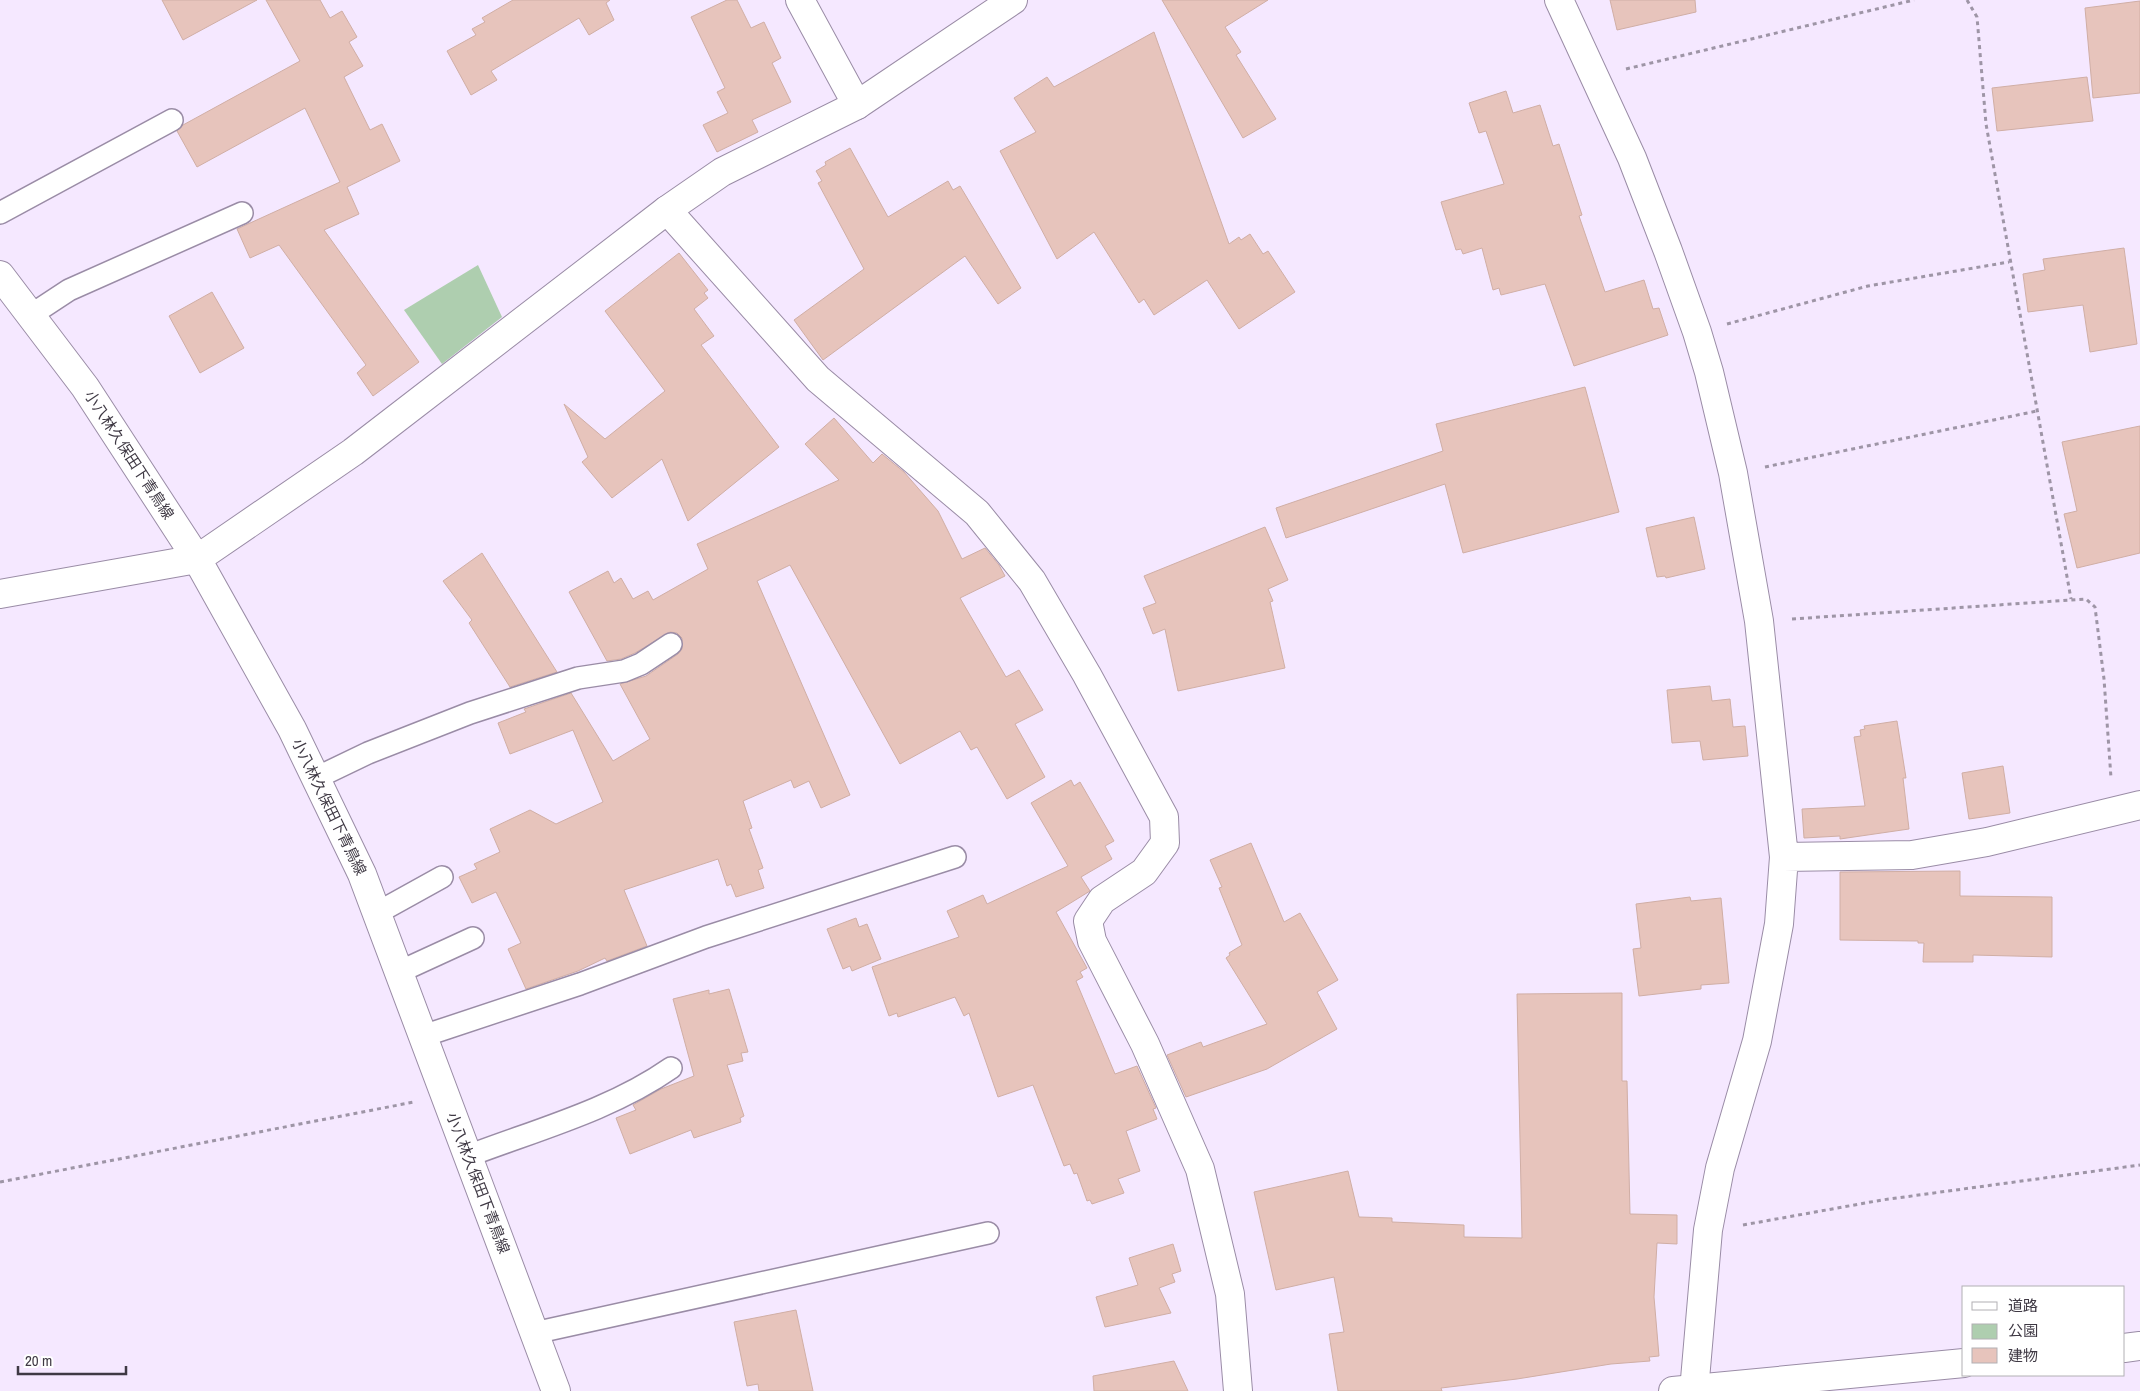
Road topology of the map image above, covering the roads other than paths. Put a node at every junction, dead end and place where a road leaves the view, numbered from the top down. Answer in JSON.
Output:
{"nodes":[{"id":1,"x":800,"y":0,"type":"edge"},
{"id":2,"x":1013,"y":0,"type":"edge"},
{"id":3,"x":1559,"y":0,"type":"edge"},
{"id":4,"x":857,"y":105,"type":"junction"},
{"id":5,"x":172,"y":120,"type":"dead end"},
{"id":6,"x":666,"y":210,"type":"junction"},
{"id":7,"x":0,"y":213,"type":"edge"},
{"id":8,"x":242,"y":213,"type":"dead end"},
{"id":9,"x":0,"y":275,"type":"edge"},
{"id":10,"x":31,"y":315,"type":"junction"},
{"id":11,"x":197,"y":559,"type":"junction"},
{"id":12,"x":0,"y":594,"type":"edge"},
{"id":13,"x":671,"y":644,"type":"dead end"},
{"id":14,"x":316,"y":778,"type":"junction"},
{"id":15,"x":2140,"y":805,"type":"edge"},
{"id":16,"x":1784,"y":856,"type":"junction"},
{"id":17,"x":955,"y":857,"type":"dead end"},
{"id":18,"x":442,"y":876,"type":"dead end"},
{"id":19,"x":377,"y":912,"type":"junction"},
{"id":20,"x":473,"y":938,"type":"dead end"},
{"id":21,"x":399,"y":972,"type":"junction"},
{"id":22,"x":423,"y":1036,"type":"junction"},
{"id":23,"x":671,"y":1068,"type":"dead end"},
{"id":24,"x":468,"y":1156,"type":"junction"},
{"id":25,"x":988,"y":1233,"type":"dead end"},
{"id":26,"x":534,"y":1333,"type":"junction"},
{"id":27,"x":2140,"y":1346,"type":"edge"},
{"id":28,"x":2125,"y":1348,"type":"edge"},
{"id":29,"x":1962,"y":1363,"type":"edge"},
{"id":30,"x":1687,"y":1390,"type":"edge"},
{"id":31,"x":556,"y":1391,"type":"edge"},
{"id":32,"x":1238,"y":1391,"type":"edge"}],
"edges":[{"from":1,"to":4,"type":"street"},
{"from":2,"to":4,"type":"street"},
{"from":3,"to":16,"type":"street"},
{"from":4,"to":6,"type":"street"},
{"from":5,"to":7,"type":"lane"},
{"from":6,"to":11,"type":"street"},
{"from":6,"to":32,"type":"street"},
{"from":8,"to":10,"type":"lane"},
{"from":9,"to":10,"type":"street","name":"小八林久保田下青鳥線"},
{"from":10,"to":11,"type":"street","name":"小八林久保田下青鳥線"},
{"from":11,"to":12,"type":"street"},
{"from":11,"to":14,"type":"street","name":"小八林久保田下青鳥線"},
{"from":13,"to":14,"type":"lane"},
{"from":14,"to":19,"type":"street","name":"小八林久保田下青鳥線"},
{"from":15,"to":16,"type":"street"},
{"from":16,"to":30,"type":"street"},
{"from":17,"to":22,"type":"lane"},
{"from":18,"to":19,"type":"lane"},
{"from":19,"to":21,"type":"street","name":"小八林久保田下青鳥線"},
{"from":20,"to":21,"type":"lane"},
{"from":21,"to":22,"type":"street","name":"小八林久保田下青鳥線"},
{"from":22,"to":24,"type":"street","name":"小八林久保田下青鳥線"},
{"from":23,"to":24,"type":"lane"},
{"from":24,"to":26,"type":"street","name":"小八林久保田下青鳥線"},
{"from":25,"to":26,"type":"lane"},
{"from":26,"to":31,"type":"street","name":"小八林久保田下青鳥線"},
{"from":27,"to":28,"type":"street"},
{"from":29,"to":30,"type":"street"}]}
